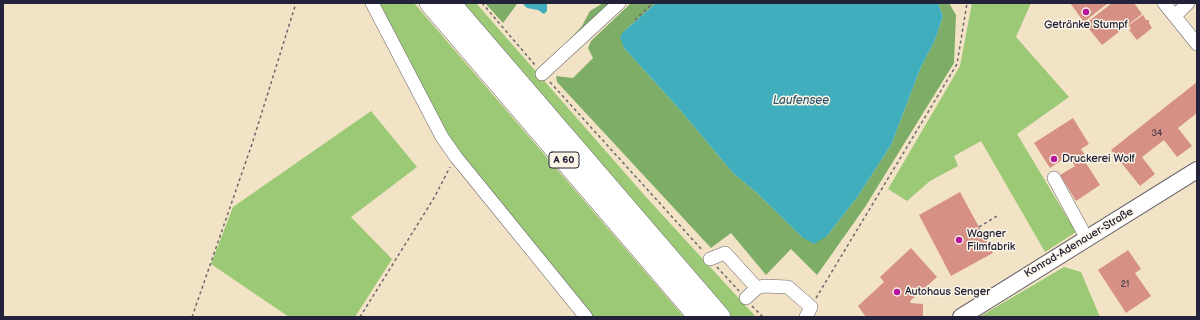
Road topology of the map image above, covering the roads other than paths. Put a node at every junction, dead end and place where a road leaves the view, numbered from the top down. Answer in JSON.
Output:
{"nodes":[{"id":1,"x":372,"y":3,"type":"edge"},
{"id":2,"x":429,"y":3,"type":"edge"},
{"id":3,"x":451,"y":3,"type":"edge"},
{"id":4,"x":619,"y":3,"type":"edge"},
{"id":5,"x":1164,"y":3,"type":"edge"},
{"id":6,"x":1188,"y":3,"type":"edge"},
{"id":7,"x":1175,"y":16,"type":"junction"},
{"id":8,"x":1197,"y":44,"type":"edge"},
{"id":9,"x":542,"y":74,"type":"road end"},
{"id":10,"x":1197,"y":170,"type":"edge"},
{"id":11,"x":1054,"y":178,"type":"dead end"},
{"id":12,"x":1087,"y":239,"type":"junction"},
{"id":13,"x":710,"y":259,"type":"road end"},
{"id":14,"x":757,"y":288,"type":"junction"},
{"id":15,"x":746,"y":298,"type":"road end"},
{"id":16,"x":808,"y":312,"type":"edge"},
{"id":17,"x":586,"y":317,"type":"edge"},
{"id":18,"x":698,"y":317,"type":"edge"},
{"id":19,"x":721,"y":317,"type":"edge"},
{"id":20,"x":961,"y":317,"type":"edge"}],
"edges":[{"from":1,"to":17,"type":"street"},
{"from":2,"to":18,"type":"highway","number":"A 60"},
{"from":3,"to":19,"type":"highway","number":"A 60"},
{"from":4,"to":9,"type":"street"},
{"from":5,"to":7,"type":"street"},
{"from":6,"to":7,"type":"street"},
{"from":7,"to":8,"type":"street"},
{"from":10,"to":12,"type":"main road","name":"Konrad-Adenauer-Straße"},
{"from":11,"to":12,"type":"street"},
{"from":12,"to":20,"type":"main road","name":"Konrad-Adenauer-Straße"},
{"from":13,"to":14,"type":"street"},
{"from":14,"to":15,"type":"street"},
{"from":14,"to":16,"type":"street"}]}
